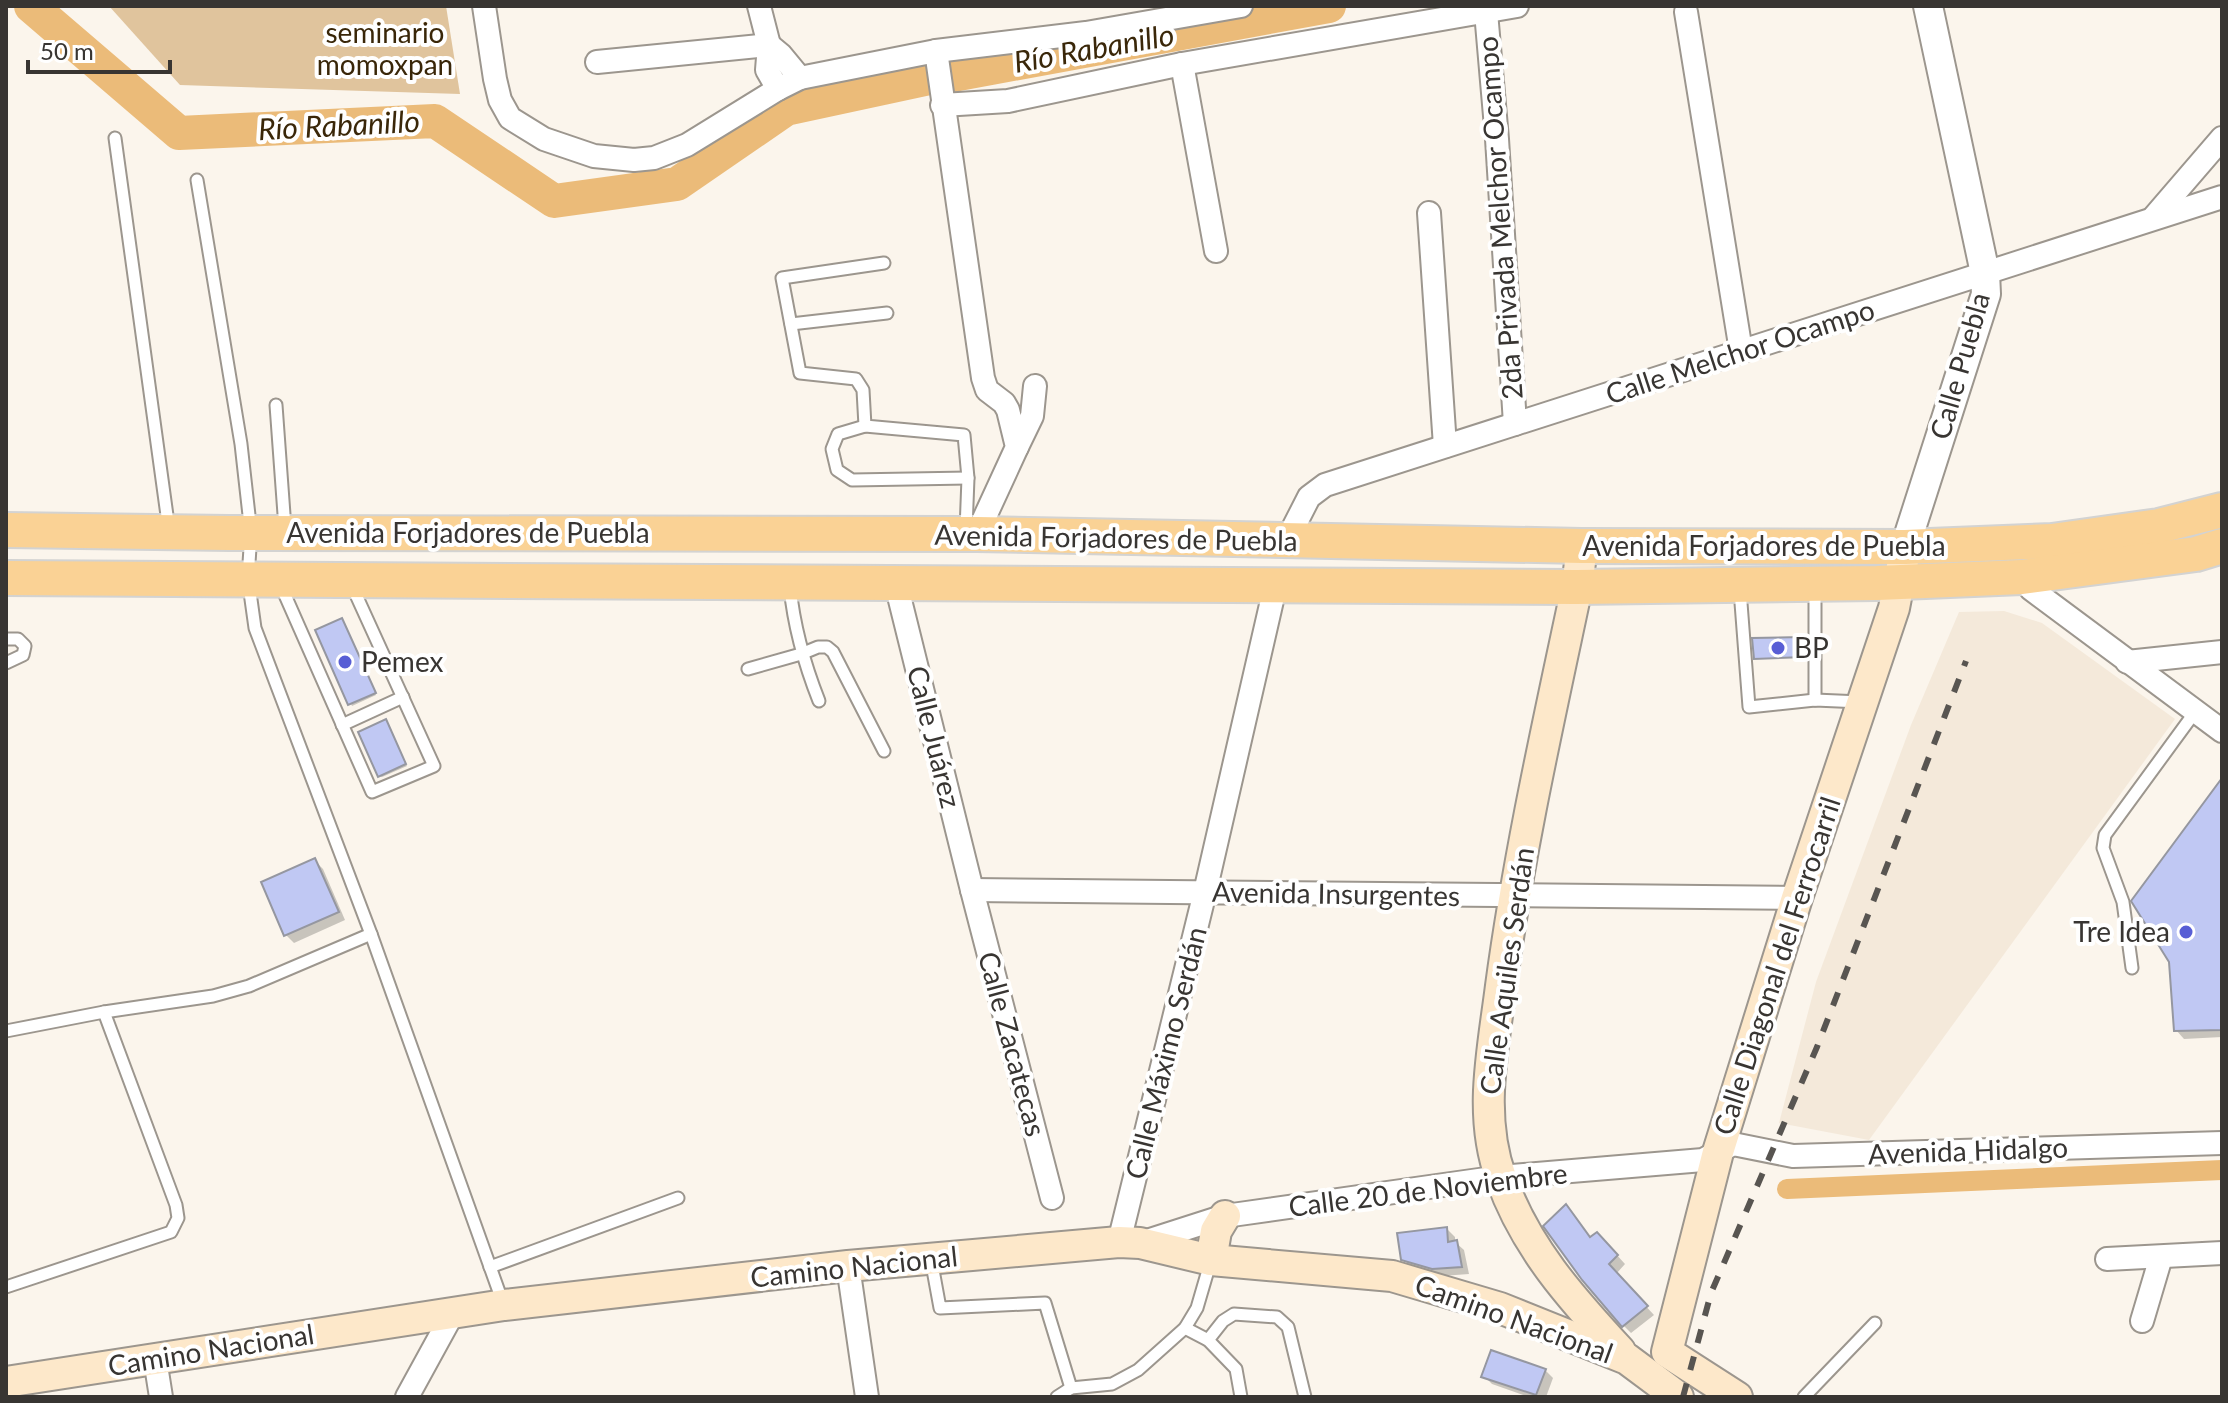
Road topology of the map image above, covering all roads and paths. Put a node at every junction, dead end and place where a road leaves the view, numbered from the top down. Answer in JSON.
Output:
{"nodes":[{"id":1,"x":484,"y":6,"type":"edge"},
{"id":2,"x":759,"y":6,"type":"edge"},
{"id":3,"x":1241,"y":6,"type":"edge"},
{"id":4,"x":1517,"y":6,"type":"edge"},
{"id":5,"x":1928,"y":6,"type":"edge"},
{"id":6,"x":1486,"y":12,"type":"junction"},
{"id":7,"x":1686,"y":12,"type":"dead end"},
{"id":8,"x":769,"y":45,"type":"junction"},
{"id":9,"x":936,"y":51,"type":"junction"},
{"id":10,"x":597,"y":62,"type":"dead end"},
{"id":11,"x":1182,"y":64,"type":"junction"},
{"id":12,"x":800,"y":78,"type":"junction"},
{"id":13,"x":778,"y":89,"type":"junction"},
{"id":14,"x":942,"y":105,"type":"junction"},
{"id":15,"x":115,"y":138,"type":"dead end"},
{"id":16,"x":2222,"y":138,"type":"edge"},
{"id":17,"x":197,"y":180,"type":"dead end"},
{"id":18,"x":2222,"y":197,"type":"edge"},
{"id":19,"x":1429,"y":213,"type":"dead end"},
{"id":20,"x":2153,"y":218,"type":"junction"},
{"id":21,"x":1216,"y":251,"type":"dead end"},
{"id":22,"x":884,"y":263,"type":"dead end"},
{"id":23,"x":1985,"y":273,"type":"junction"},
{"id":24,"x":887,"y":313,"type":"dead end"},
{"id":25,"x":791,"y":324,"type":"junction"},
{"id":26,"x":1741,"y":351,"type":"junction"},
{"id":27,"x":1035,"y":386,"type":"dead end"},
{"id":28,"x":276,"y":405,"type":"dead end"},
{"id":29,"x":1515,"y":424,"type":"junction"},
{"id":30,"x":865,"y":426,"type":"junction"},
{"id":31,"x":1445,"y":446,"type":"junction"},
{"id":32,"x":1017,"y":447,"type":"junction"},
{"id":33,"x":968,"y":478,"type":"junction"},
{"id":34,"x":2222,"y":510,"type":"edge"},
{"id":35,"x":6,"y":530,"type":"edge"},
{"id":36,"x":169,"y":530,"type":"junction"},
{"id":37,"x":251,"y":533,"type":"junction"},
{"id":38,"x":285,"y":533,"type":"junction"},
{"id":39,"x":972,"y":534,"type":"junction"},
{"id":40,"x":1286,"y":542,"type":"junction"},
{"id":41,"x":1582,"y":546,"type":"junction"},
{"id":42,"x":2222,"y":546,"type":"edge"},
{"id":43,"x":1905,"y":547,"type":"junction"},
{"id":44,"x":2022,"y":577,"type":"junction"},
{"id":45,"x":6,"y":578,"type":"edge"},
{"id":46,"x":263,"y":578,"type":"junction"},
{"id":47,"x":349,"y":579,"type":"junction"},
{"id":48,"x":789,"y":583,"type":"junction"},
{"id":49,"x":1276,"y":583,"type":"junction"},
{"id":50,"x":1900,"y":583,"type":"junction"},
{"id":51,"x":896,"y":584,"type":"junction"},
{"id":52,"x":1815,"y":584,"type":"junction"},
{"id":53,"x":1740,"y":585,"type":"junction"},
{"id":54,"x":1577,"y":587,"type":"junction"},
{"id":55,"x":6,"y":639,"type":"edge"},
{"id":56,"x":2222,"y":652,"type":"edge"},
{"id":57,"x":801,"y":654,"type":"junction"},
{"id":58,"x":2127,"y":662,"type":"junction"},
{"id":59,"x":6,"y":663,"type":"edge"},
{"id":60,"x":748,"y":669,"type":"dead end"},
{"id":61,"x":403,"y":697,"type":"junction"},
{"id":62,"x":1815,"y":700,"type":"junction"},
{"id":63,"x":819,"y":701,"type":"dead end"},
{"id":64,"x":1862,"y":702,"type":"junction"},
{"id":65,"x":2195,"y":712,"type":"junction"},
{"id":66,"x":342,"y":725,"type":"junction"},
{"id":67,"x":2222,"y":731,"type":"edge"},
{"id":68,"x":884,"y":751,"type":"dead end"},
{"id":69,"x":972,"y":890,"type":"junction"},
{"id":70,"x":1205,"y":892,"type":"junction"},
{"id":71,"x":1513,"y":897,"type":"junction"},
{"id":72,"x":1797,"y":898,"type":"junction"},
{"id":73,"x":371,"y":934,"type":"junction"},
{"id":74,"x":2132,"y":968,"type":"dead end"},
{"id":75,"x":104,"y":1012,"type":"junction"},
{"id":76,"x":6,"y":1031,"type":"edge"},
{"id":77,"x":2222,"y":1143,"type":"edge"},
{"id":78,"x":1718,"y":1152,"type":"junction"},
{"id":79,"x":1500,"y":1177,"type":"junction"},
{"id":80,"x":678,"y":1198,"type":"dead end"},
{"id":81,"x":1052,"y":1198,"type":"dead end"},
{"id":82,"x":1225,"y":1216,"type":"junction"},
{"id":83,"x":1129,"y":1242,"type":"junction"},
{"id":84,"x":2222,"y":1253,"type":"edge"},
{"id":85,"x":2161,"y":1257,"type":"junction"},
{"id":86,"x":931,"y":1258,"type":"junction"},
{"id":87,"x":2107,"y":1259,"type":"dead end"},
{"id":88,"x":1211,"y":1260,"type":"junction"},
{"id":89,"x":848,"y":1266,"type":"junction"},
{"id":90,"x":490,"y":1267,"type":"junction"},
{"id":91,"x":6,"y":1287,"type":"edge"},
{"id":92,"x":504,"y":1305,"type":"junction"},
{"id":93,"x":453,"y":1313,"type":"junction"},
{"id":94,"x":2142,"y":1321,"type":"dead end"},
{"id":95,"x":1875,"y":1323,"type":"dead end"},
{"id":96,"x":1185,"y":1328,"type":"junction"},
{"id":97,"x":1208,"y":1340,"type":"junction"},
{"id":98,"x":155,"y":1359,"type":"junction"},
{"id":99,"x":1627,"y":1359,"type":"junction"},
{"id":100,"x":6,"y":1382,"type":"edge"},
{"id":101,"x":1071,"y":1388,"type":"junction"},
{"id":102,"x":1664,"y":1393,"type":"edge"},
{"id":103,"x":161,"y":1397,"type":"edge"},
{"id":104,"x":407,"y":1397,"type":"edge"},
{"id":105,"x":867,"y":1397,"type":"edge"},
{"id":106,"x":1057,"y":1397,"type":"edge"},
{"id":107,"x":1241,"y":1397,"type":"edge"},
{"id":108,"x":1305,"y":1397,"type":"edge"},
{"id":109,"x":1737,"y":1397,"type":"edge"},
{"id":110,"x":1804,"y":1397,"type":"edge"}],
"edges":[{"from":1,"to":13,"type":"street"},
{"from":2,"to":8,"type":"street"},
{"from":3,"to":9,"type":"street"},
{"from":4,"to":6,"type":"street"},
{"from":5,"to":23,"type":"street","name":"Calle Puebla"},
{"from":6,"to":11,"type":"street"},
{"from":6,"to":29,"type":"street","name":"2da Privada Melchor Ocampo"},
{"from":7,"to":26,"type":"street"},
{"from":8,"to":10,"type":"street"},
{"from":8,"to":12,"type":"street"},
{"from":8,"to":13,"type":"street"},
{"from":9,"to":12,"type":"street"},
{"from":9,"to":14,"type":"street"},
{"from":11,"to":14,"type":"street"},
{"from":11,"to":21,"type":"street"},
{"from":12,"to":13,"type":"street"},
{"from":14,"to":32,"type":"street"},
{"from":15,"to":36,"type":"lane"},
{"from":16,"to":20,"type":"street"},
{"from":17,"to":37,"type":"lane"},
{"from":18,"to":20,"type":"street","name":"Calle Melchor Ocampo"},
{"from":19,"to":31,"type":"street"},
{"from":20,"to":23,"type":"street","name":"Calle Melchor Ocampo"},
{"from":22,"to":25,"type":"lane"},
{"from":23,"to":26,"type":"street","name":"Calle Melchor Ocampo"},
{"from":23,"to":43,"type":"street","name":"Calle Puebla"},
{"from":24,"to":25,"type":"lane"},
{"from":25,"to":30,"type":"lane"},
{"from":26,"to":29,"type":"street","name":"Calle Melchor Ocampo"},
{"from":27,"to":32,"type":"street"},
{"from":28,"to":38,"type":"lane"},
{"from":29,"to":31,"type":"street","name":"Calle Melchor Ocampo"},
{"from":30,"to":33,"type":"lane"},
{"from":30,"to":33,"type":"lane"},
{"from":31,"to":40,"type":"street","name":"Calle Melchor Ocampo"},
{"from":32,"to":39,"type":"street"},
{"from":33,"to":39,"type":"lane"},
{"from":34,"to":43,"type":"main road","name":"Avenida Forjadores de Puebla"},
{"from":35,"to":36,"type":"main road","name":"Avenida Forjadores de Puebla"},
{"from":36,"to":37,"type":"main road","name":"Avenida Forjadores de Puebla"},
{"from":37,"to":38,"type":"main road","name":"Avenida Forjadores de Puebla"},
{"from":37,"to":46,"type":"lane"},
{"from":38,"to":39,"type":"main road","name":"Avenida Forjadores de Puebla"},
{"from":39,"to":40,"type":"main road","name":"Avenida Forjadores de Puebla"},
{"from":40,"to":41,"type":"main road","name":"Avenida Forjadores de Puebla"},
{"from":41,"to":43,"type":"main road","name":"Avenida Forjadores de Puebla"},
{"from":41,"to":54,"type":"main road","name":"Calle Aquiles Serdán"},
{"from":42,"to":44,"type":"main road","name":"Avenida Forjadores de Puebla"},
{"from":43,"to":50,"type":"main road","name":"Calle Puebla"},
{"from":44,"to":50,"type":"main road","name":"Avenida Forjadores de Puebla"},
{"from":44,"to":58,"type":"street"},
{"from":45,"to":46,"type":"main road","name":"Avenida Forjadores de Puebla"},
{"from":46,"to":47,"type":"main road","name":"Avenida Forjadores de Puebla"},
{"from":46,"to":66,"type":"lane"},
{"from":46,"to":73,"type":"lane"},
{"from":47,"to":48,"type":"main road","name":"Avenida Forjadores de Puebla"},
{"from":47,"to":61,"type":"lane"},
{"from":48,"to":51,"type":"main road","name":"Avenida Forjadores de Puebla"},
{"from":48,"to":57,"type":"lane"},
{"from":49,"to":51,"type":"main road","name":"Avenida Forjadores de Puebla"},
{"from":49,"to":54,"type":"main road","name":"Avenida Forjadores de Puebla"},
{"from":49,"to":70,"type":"street","name":"Calle Máximo Serdán"},
{"from":50,"to":52,"type":"main road","name":"Avenida Forjadores de Puebla"},
{"from":50,"to":64,"type":"main road","name":"Calle Diagonal del Ferrocarril"},
{"from":51,"to":69,"type":"street","name":"Calle Juárez"},
{"from":52,"to":53,"type":"main road","name":"Avenida Forjadores de Puebla"},
{"from":52,"to":62,"type":"lane"},
{"from":53,"to":54,"type":"main road","name":"Avenida Forjadores de Puebla"},
{"from":53,"to":62,"type":"lane"},
{"from":54,"to":71,"type":"main road","name":"Calle Aquiles Serdán"},
{"from":55,"to":59,"type":"lane"},
{"from":56,"to":58,"type":"street"},
{"from":57,"to":60,"type":"lane"},
{"from":57,"to":63,"type":"lane"},
{"from":57,"to":68,"type":"lane"},
{"from":58,"to":65,"type":"street"},
{"from":61,"to":66,"type":"lane"},
{"from":61,"to":66,"type":"lane"},
{"from":62,"to":64,"type":"lane"},
{"from":64,"to":72,"type":"main road","name":"Calle Diagonal del Ferrocarril"},
{"from":65,"to":67,"type":"street"},
{"from":65,"to":74,"type":"lane"},
{"from":69,"to":70,"type":"street","name":"Avenida Insurgentes"},
{"from":69,"to":81,"type":"street","name":"Calle Zacatecas"},
{"from":70,"to":71,"type":"street","name":"Avenida Insurgentes"},
{"from":70,"to":83,"type":"street","name":"Calle Máximo Serdán"},
{"from":71,"to":72,"type":"street","name":"Avenida Insurgentes"},
{"from":71,"to":79,"type":"main road","name":"Calle Aquiles Serdán"},
{"from":72,"to":78,"type":"main road","name":"Calle Diagonal del Ferrocarril"},
{"from":73,"to":75,"type":"lane"},
{"from":73,"to":90,"type":"lane"},
{"from":75,"to":76,"type":"lane"},
{"from":75,"to":91,"type":"lane"},
{"from":77,"to":78,"type":"street","name":"Avenida Hidalgo"},
{"from":78,"to":79,"type":"street","name":"Calle 20 de Noviembre"},
{"from":78,"to":109,"type":"main road","name":"Calle Diagonal del Ferrocarril"},
{"from":79,"to":82,"type":"street","name":"Calle 20 de Noviembre"},
{"from":79,"to":99,"type":"main road","name":"Calle Aquiles Serdán"},
{"from":80,"to":90,"type":"lane"},
{"from":82,"to":83,"type":"street","name":"Calle 20 de Noviembre"},
{"from":82,"to":88,"type":"main road"},
{"from":83,"to":86,"type":"main road","name":"Camino Nacional"},
{"from":83,"to":88,"type":"main road","name":"Camino Nacional"},
{"from":84,"to":85,"type":"street"},
{"from":85,"to":87,"type":"street"},
{"from":85,"to":94,"type":"street"},
{"from":86,"to":89,"type":"main road","name":"Camino Nacional"},
{"from":86,"to":101,"type":"lane"},
{"from":88,"to":96,"type":"lane"},
{"from":88,"to":99,"type":"main road","name":"Camino Nacional"},
{"from":89,"to":92,"type":"main road","name":"Camino Nacional"},
{"from":89,"to":105,"type":"street"},
{"from":90,"to":92,"type":"lane"},
{"from":92,"to":93,"type":"main road","name":"Camino Nacional"},
{"from":93,"to":98,"type":"main road","name":"Camino Nacional"},
{"from":93,"to":104,"type":"street"},
{"from":95,"to":110,"type":"lane"},
{"from":96,"to":97,"type":"lane"},
{"from":96,"to":101,"type":"lane"},
{"from":97,"to":107,"type":"lane"},
{"from":97,"to":108,"type":"lane"},
{"from":98,"to":100,"type":"main road","name":"Camino Nacional"},
{"from":98,"to":103,"type":"street"},
{"from":99,"to":102,"type":"main road","name":"Camino Nacional"},
{"from":101,"to":106,"type":"lane"}]}
